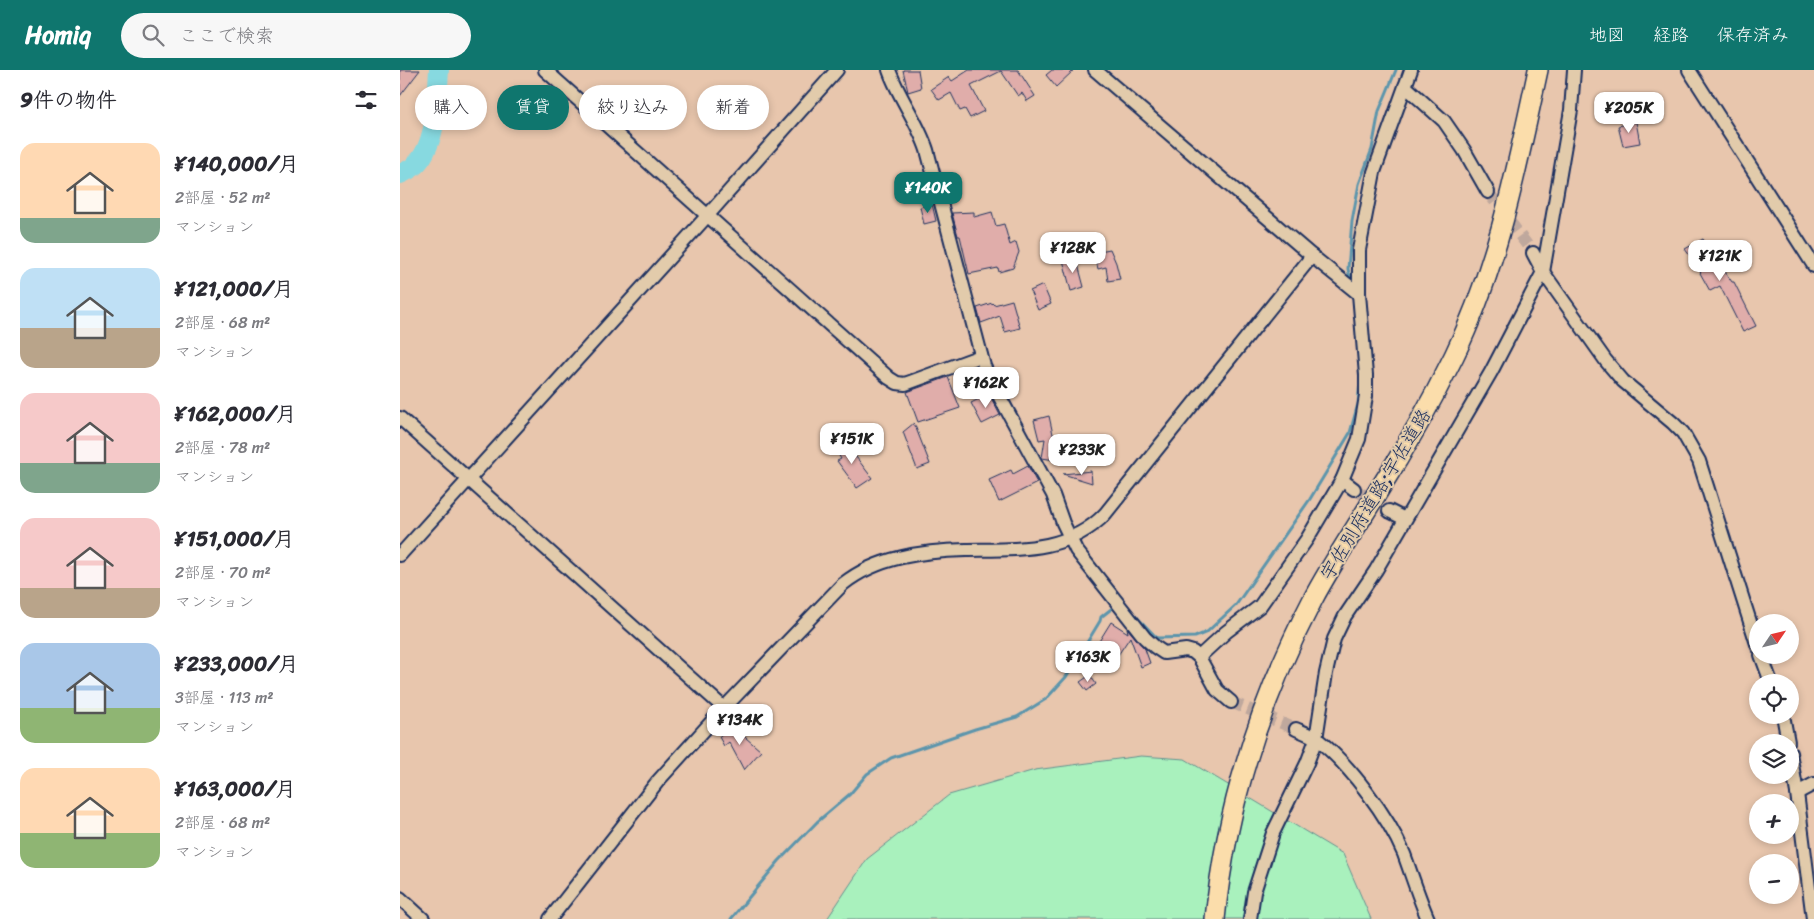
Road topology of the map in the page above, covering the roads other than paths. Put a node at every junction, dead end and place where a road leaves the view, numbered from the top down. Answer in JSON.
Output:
{"nodes":[{"id":1,"x":545,"y":70,"type":"edge"},
{"id":2,"x":837,"y":70,"type":"edge"},
{"id":3,"x":889,"y":70,"type":"edge"},
{"id":4,"x":1095,"y":70,"type":"edge"},
{"id":5,"x":1411,"y":70,"type":"edge"},
{"id":6,"x":1538,"y":70,"type":"edge"},
{"id":7,"x":1574,"y":70,"type":"edge"},
{"id":8,"x":1689,"y":70,"type":"edge"},
{"id":9,"x":1405,"y":86,"type":"junction"},
{"id":10,"x":1488,"y":192,"type":"tunnel mouth"},
{"id":11,"x":708,"y":215,"type":"junction"},
{"id":12,"x":1533,"y":253,"type":"tunnel mouth"},
{"id":13,"x":1312,"y":256,"type":"junction"},
{"id":14,"x":1814,"y":266,"type":"edge"},
{"id":15,"x":1543,"y":272,"type":"junction"},
{"id":16,"x":1359,"y":294,"type":"junction"},
{"id":17,"x":981,"y":356,"type":"junction"},
{"id":18,"x":400,"y":418,"type":"edge"},
{"id":19,"x":469,"y":480,"type":"junction"},
{"id":20,"x":1342,"y":480,"type":"junction"},
{"id":21,"x":1354,"y":489,"type":"tunnel mouth"},
{"id":22,"x":1389,"y":511,"type":"tunnel mouth"},
{"id":23,"x":1405,"y":519,"type":"junction"},
{"id":24,"x":1069,"y":538,"type":"junction"},
{"id":25,"x":400,"y":556,"type":"edge"},
{"id":26,"x":1749,"y":619,"type":"edge"},
{"id":27,"x":1199,"y":657,"type":"junction"},
{"id":28,"x":1231,"y":702,"type":"tunnel mouth"},
{"id":29,"x":724,"y":708,"type":"junction"},
{"id":30,"x":1296,"y":729,"type":"tunnel mouth"},
{"id":31,"x":1316,"y":739,"type":"junction"},
{"id":32,"x":1795,"y":784,"type":"edge"},
{"id":33,"x":1814,"y":784,"type":"edge"},
{"id":34,"x":1797,"y":793,"type":"junction"},
{"id":35,"x":400,"y":898,"type":"edge"},
{"id":36,"x":423,"y":919,"type":"edge"},
{"id":37,"x":550,"y":919,"type":"edge"},
{"id":38,"x":1215,"y":919,"type":"edge"},
{"id":39,"x":1250,"y":919,"type":"edge"},
{"id":40,"x":1428,"y":919,"type":"edge"},
{"id":41,"x":1813,"y":919,"type":"edge"}],
"edges":[{"from":1,"to":11,"type":"street"},
{"from":2,"to":11,"type":"street"},
{"from":3,"to":17,"type":"street"},
{"from":4,"to":13,"type":"street"},
{"from":5,"to":9,"type":"street"},
{"from":6,"to":38,"type":"highway","name":"宇佐別府道路;宇佐道路"},
{"from":7,"to":15,"type":"street"},
{"from":8,"to":14,"type":"street"},
{"from":9,"to":10,"type":"street"},
{"from":9,"to":16,"type":"street"},
{"from":11,"to":17,"type":"street"},
{"from":11,"to":19,"type":"street"},
{"from":12,"to":15,"type":"street"},
{"from":13,"to":16,"type":"street"},
{"from":13,"to":24,"type":"street"},
{"from":15,"to":23,"type":"street"},
{"from":15,"to":26,"type":"street"},
{"from":16,"to":20,"type":"street"},
{"from":17,"to":24,"type":"street"},
{"from":18,"to":19,"type":"street"},
{"from":19,"to":25,"type":"street"},
{"from":19,"to":29,"type":"street"},
{"from":20,"to":21,"type":"street"},
{"from":20,"to":27,"type":"street"},
{"from":22,"to":23,"type":"street"},
{"from":23,"to":31,"type":"street"},
{"from":24,"to":27,"type":"street"},
{"from":24,"to":29,"type":"street"},
{"from":27,"to":28,"type":"street"},
{"from":29,"to":37,"type":"street"},
{"from":30,"to":31,"type":"street"},
{"from":31,"to":39,"type":"street"},
{"from":31,"to":40,"type":"street"},
{"from":32,"to":34,"type":"street"},
{"from":33,"to":34,"type":"street"},
{"from":34,"to":41,"type":"street"},
{"from":35,"to":36,"type":"street"}]}
